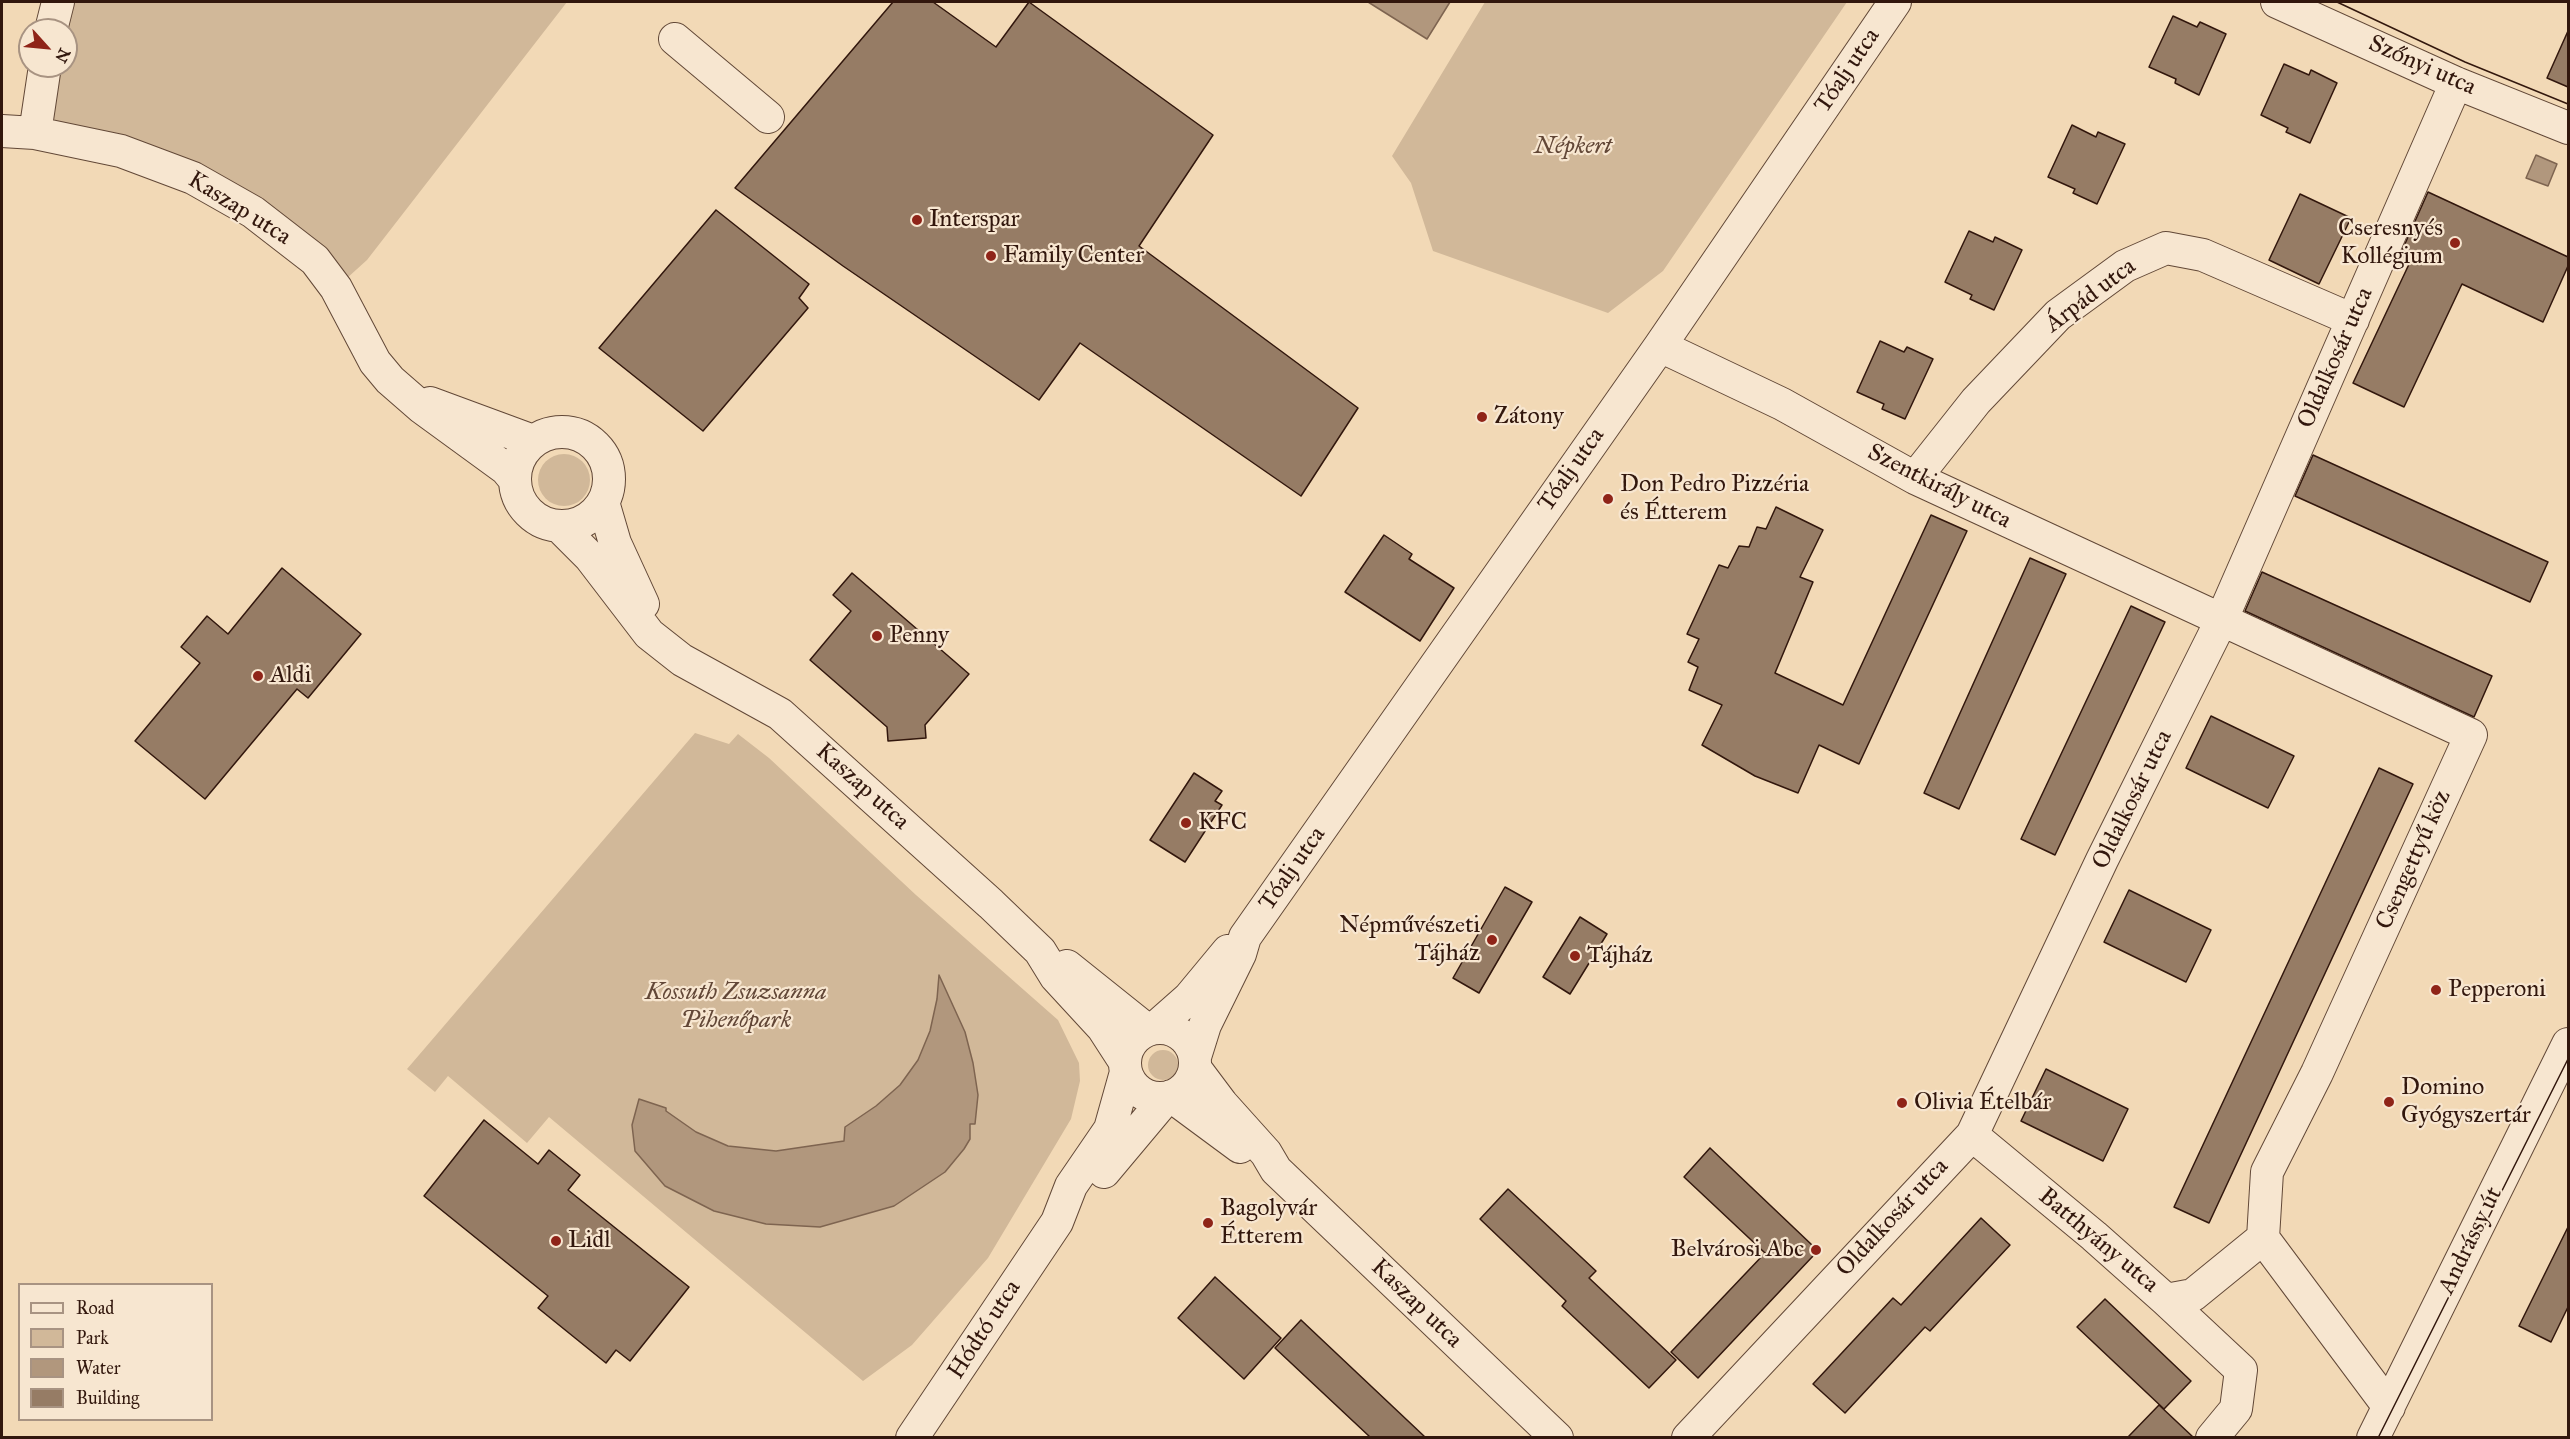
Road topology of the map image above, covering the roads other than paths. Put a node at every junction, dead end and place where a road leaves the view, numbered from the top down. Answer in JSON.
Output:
{"nodes":[{"id":1,"x":58,"y":2,"type":"edge"},
{"id":2,"x":1895,"y":2,"type":"edge"},
{"id":3,"x":2277,"y":2,"type":"edge"},
{"id":4,"x":54,"y":18,"type":"edge"},
{"id":5,"x":675,"y":39,"type":"dead end"},
{"id":6,"x":43,"y":78,"type":"edge"},
{"id":7,"x":2456,"y":82,"type":"junction"},
{"id":8,"x":768,"y":117,"type":"dead end"},
{"id":9,"x":2568,"y":128,"type":"edge"},
{"id":10,"x":2,"y":131,"type":"edge"},
{"id":11,"x":35,"y":133,"type":"junction"},
{"id":12,"x":2353,"y":320,"type":"junction"},
{"id":13,"x":1660,"y":346,"type":"junction"},
{"id":14,"x":404,"y":394,"type":"junction"},
{"id":15,"x":533,"y":441,"type":"junction"},
{"id":16,"x":1915,"y":478,"type":"junction"},
{"id":17,"x":515,"y":480,"type":"junction"},
{"id":18,"x":603,"y":502,"type":"junction"},
{"id":19,"x":559,"y":526,"type":"junction"},
{"id":20,"x":2221,"y":621,"type":"junction"},
{"id":21,"x":666,"y":646,"type":"junction"},
{"id":22,"x":1245,"y":937,"type":"junction"},
{"id":23,"x":1040,"y":951,"type":"junction"},
{"id":24,"x":1151,"y":1029,"type":"junction"},
{"id":25,"x":2568,"y":1044,"type":"edge"},
{"id":26,"x":1195,"y":1063,"type":"junction"},
{"id":27,"x":1126,"y":1067,"type":"junction"},
{"id":28,"x":1168,"y":1097,"type":"junction"},
{"id":29,"x":1972,"y":1135,"type":"junction"},
{"id":30,"x":1276,"y":1170,"type":"junction"},
{"id":31,"x":1057,"y":1222,"type":"junction"},
{"id":32,"x":2263,"y":1238,"type":"junction"},
{"id":33,"x":2166,"y":1300,"type":"junction"},
{"id":34,"x":2388,"y":1407,"type":"junction"},
{"id":35,"x":912,"y":1437,"type":"edge"},
{"id":36,"x":1557,"y":1437,"type":"edge"},
{"id":37,"x":1688,"y":1437,"type":"edge"},
{"id":38,"x":2212,"y":1437,"type":"edge"},
{"id":39,"x":2373,"y":1437,"type":"edge"}],
"edges":[{"from":1,"to":4,"type":"street"},
{"from":2,"to":13,"type":"street","name":"Tóalj utca"},
{"from":3,"to":7,"type":"street","name":"Szőnyi utca"},
{"from":5,"to":8,"type":"street"},
{"from":6,"to":11,"type":"street"},
{"from":7,"to":9,"type":"street","name":"Szőnyi utca"},
{"from":7,"to":12,"type":"street","name":"Oldalkosár utca"},
{"from":10,"to":11,"type":"street","name":"Kaszap utca"},
{"from":11,"to":14,"type":"street","name":"Kaszap utca"},
{"from":12,"to":16,"type":"street","name":"Árpád utca"},
{"from":12,"to":20,"type":"street","name":"Oldalkosár utca"},
{"from":13,"to":16,"type":"street","name":"Szentkirály utca"},
{"from":13,"to":22,"type":"street","name":"Tóalj utca"},
{"from":14,"to":15,"type":"street","name":"Kaszap utca"},
{"from":14,"to":17,"type":"street","name":"Kaszap utca"},
{"from":15,"to":17,"type":"street"},
{"from":15,"to":18,"type":"street"},
{"from":16,"to":20,"type":"street","name":"Szentkirály utca"},
{"from":17,"to":19,"type":"street"},
{"from":18,"to":19,"type":"street"},
{"from":18,"to":21,"type":"street","name":"Kaszap utca"},
{"from":19,"to":21,"type":"street","name":"Kaszap utca"},
{"from":20,"to":29,"type":"street","name":"Oldalkosár utca"},
{"from":20,"to":32,"type":"street","name":"Csengettyű köz"},
{"from":21,"to":23,"type":"street","name":"Kaszap utca"},
{"from":22,"to":24,"type":"street","name":"Tóalj utca"},
{"from":22,"to":26,"type":"street","name":"Tóalj utca"},
{"from":23,"to":24,"type":"street","name":"Kaszap utca"},
{"from":23,"to":27,"type":"street","name":"Kaszap utca"},
{"from":24,"to":26,"type":"street"},
{"from":24,"to":27,"type":"street"},
{"from":25,"to":34,"type":"street","name":"Andrássy út"},
{"from":26,"to":28,"type":"street"},
{"from":26,"to":30,"type":"street","name":"Kaszap utca"},
{"from":27,"to":28,"type":"street"},
{"from":27,"to":31,"type":"street","name":"Hódtó utca"},
{"from":28,"to":30,"type":"street","name":"Kaszap utca"},
{"from":28,"to":31,"type":"street","name":"Hódtó utca"},
{"from":29,"to":33,"type":"street","name":"Batthyány utca"},
{"from":29,"to":37,"type":"street","name":"Oldalkosár utca"},
{"from":30,"to":36,"type":"street","name":"Kaszap utca"},
{"from":31,"to":35,"type":"street","name":"Hódtó utca"},
{"from":32,"to":33,"type":"street","name":"Batthyány utca"},
{"from":32,"to":34,"type":"street"},
{"from":33,"to":38,"type":"street"},
{"from":34,"to":39,"type":"street","name":"Andrássy út"}]}
